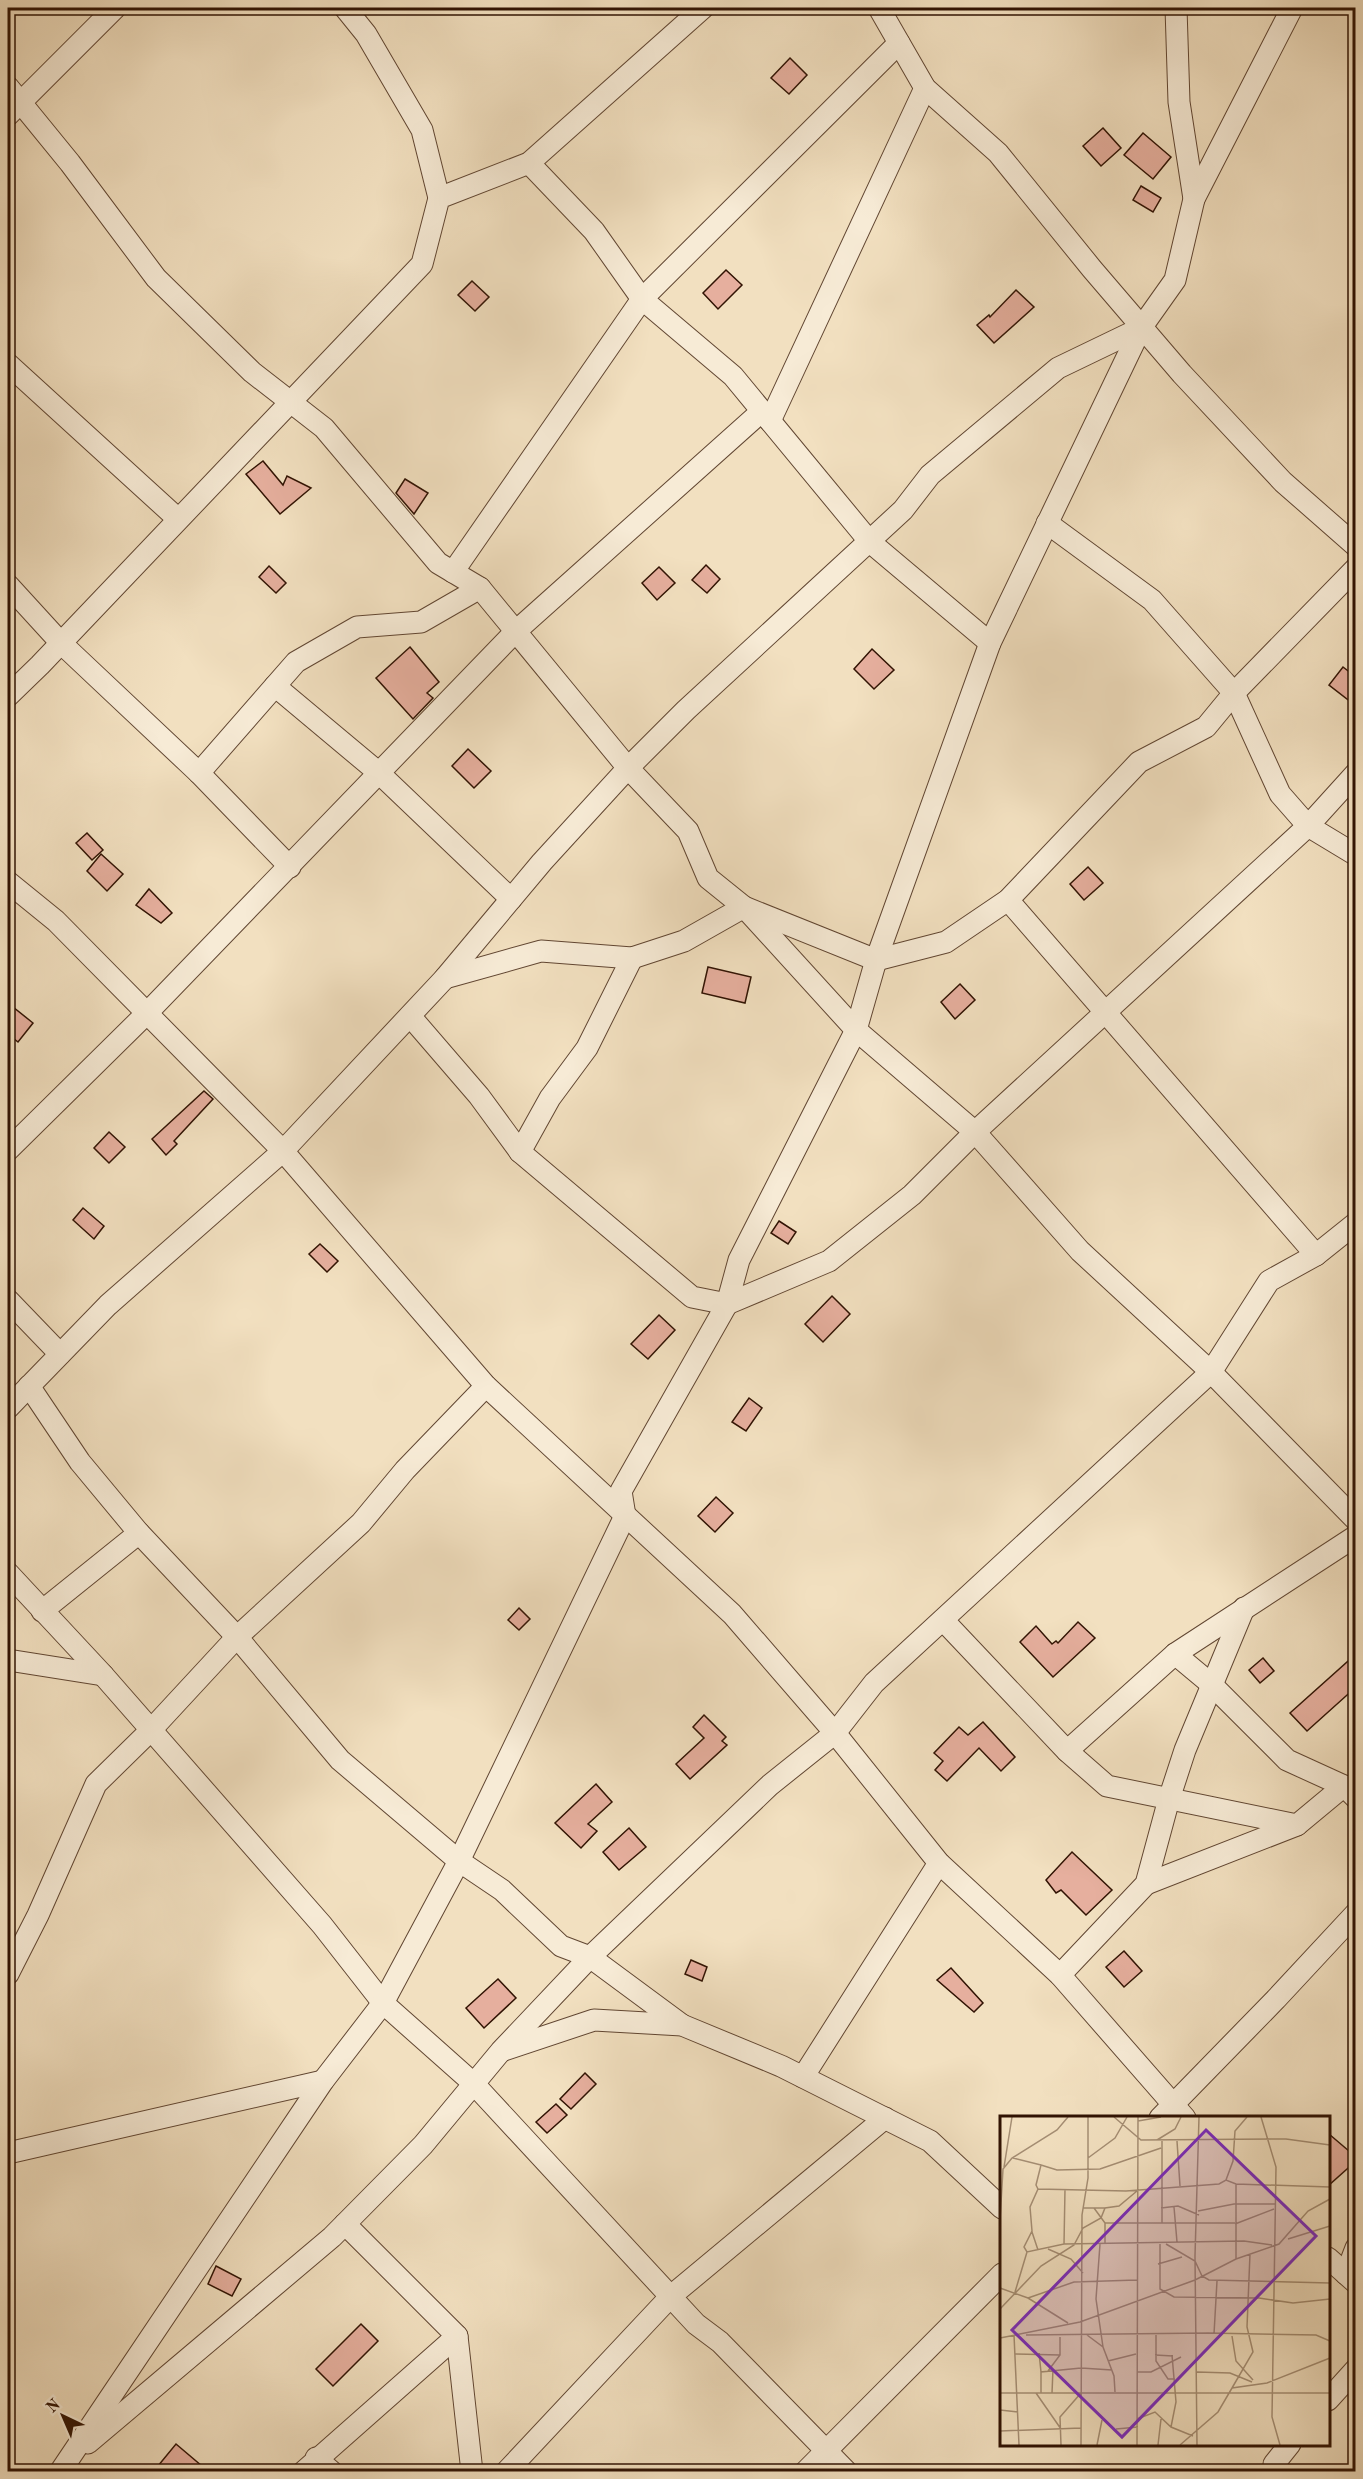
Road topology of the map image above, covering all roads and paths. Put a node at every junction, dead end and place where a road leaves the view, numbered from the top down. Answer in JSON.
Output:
{"nodes":[{"id":1,"x":115,"y":8,"type":"edge"},
{"id":2,"x":345,"y":8,"type":"edge"},
{"id":3,"x":703,"y":8,"type":"edge"},
{"id":4,"x":879,"y":8,"type":"edge"},
{"id":5,"x":1176,"y":8,"type":"edge"},
{"id":6,"x":1292,"y":8,"type":"edge"},
{"id":7,"x":899,"y":43,"type":"junction"},
{"id":8,"x":925,"y":88,"type":"junction"},
{"id":9,"x":12,"y":102,"type":"edge"},
{"id":10,"x":529,"y":164,"type":"junction"},
{"id":11,"x":439,"y":198,"type":"junction"},
{"id":12,"x":1194,"y":199,"type":"junction"},
{"id":13,"x":642,"y":299,"type":"junction"},
{"id":14,"x":1140,"y":328,"type":"junction"},
{"id":15,"x":8,"y":364,"type":"edge"},
{"id":16,"x":289,"y":402,"type":"junction"},
{"id":17,"x":766,"y":416,"type":"junction"},
{"id":18,"x":178,"y":519,"type":"junction"},
{"id":19,"x":1047,"y":523,"type":"junction"},
{"id":20,"x":870,"y":542,"type":"junction"},
{"id":21,"x":1356,"y":546,"type":"edge"},
{"id":22,"x":1356,"y":568,"type":"edge"},
{"id":23,"x":453,"y":572,"type":"junction"},
{"id":24,"x":8,"y":585,"type":"edge"},
{"id":25,"x":480,"y":588,"type":"junction"},
{"id":26,"x":515,"y":632,"type":"junction"},
{"id":27,"x":61,"y":643,"type":"junction"},
{"id":28,"x":990,"y":643,"type":"junction"},
{"id":29,"x":275,"y":686,"type":"junction"},
{"id":30,"x":1234,"y":693,"type":"junction"},
{"id":31,"x":8,"y":696,"type":"edge"},
{"id":32,"x":628,"y":768,"type":"junction"},
{"id":33,"x":199,"y":773,"type":"junction"},
{"id":34,"x":1356,"y":773,"type":"edge"},
{"id":35,"x":380,"y":774,"type":"junction"},
{"id":36,"x":1308,"y":826,"type":"junction"},
{"id":37,"x":1356,"y":855,"type":"edge"},
{"id":38,"x":290,"y":867,"type":"junction"},
{"id":39,"x":8,"y":882,"type":"edge"},
{"id":40,"x":511,"y":899,"type":"junction"},
{"id":41,"x":1008,"y":900,"type":"junction"},
{"id":42,"x":744,"y":907,"type":"junction"},
{"id":43,"x":632,"y":958,"type":"junction"},
{"id":44,"x":876,"y":960,"type":"junction"},
{"id":45,"x":445,"y":978,"type":"junction"},
{"id":46,"x":1106,"y":1013,"type":"junction"},
{"id":47,"x":147,"y":1014,"type":"junction"},
{"id":48,"x":410,"y":1016,"type":"junction"},
{"id":49,"x":856,"y":1030,"type":"junction"},
{"id":50,"x":975,"y":1132,"type":"junction"},
{"id":51,"x":8,"y":1150,"type":"edge"},
{"id":52,"x":283,"y":1151,"type":"junction"},
{"id":53,"x":520,"y":1152,"type":"junction"},
{"id":54,"x":1356,"y":1223,"type":"edge"},
{"id":55,"x":1316,"y":1255,"type":"junction"},
{"id":56,"x":8,"y":1300,"type":"edge"},
{"id":57,"x":727,"y":1304,"type":"junction"},
{"id":58,"x":60,"y":1354,"type":"junction"},
{"id":59,"x":1211,"y":1372,"type":"junction"},
{"id":60,"x":29,"y":1386,"type":"junction"},
{"id":61,"x":486,"y":1386,"type":"junction"},
{"id":62,"x":8,"y":1408,"type":"edge"},
{"id":63,"x":625,"y":1516,"type":"junction"},
{"id":64,"x":1356,"y":1520,"type":"edge"},
{"id":65,"x":139,"y":1533,"type":"junction"},
{"id":66,"x":1356,"y":1536,"type":"edge"},
{"id":67,"x":8,"y":1573,"type":"edge"},
{"id":68,"x":1244,"y":1608,"type":"junction"},
{"id":69,"x":42,"y":1611,"type":"junction"},
{"id":70,"x":943,"y":1620,"type":"junction"},
{"id":71,"x":237,"y":1637,"type":"junction"},
{"id":72,"x":1174,"y":1654,"type":"junction"},
{"id":73,"x":8,"y":1660,"type":"edge"},
{"id":74,"x":103,"y":1675,"type":"junction"},
{"id":75,"x":1211,"y":1684,"type":"junction"},
{"id":76,"x":150,"y":1731,"type":"junction"},
{"id":77,"x":835,"y":1733,"type":"junction"},
{"id":78,"x":1067,"y":1751,"type":"junction"},
{"id":79,"x":1350,"y":1792,"type":"edge"},
{"id":80,"x":1169,"y":1799,"type":"junction"},
{"id":81,"x":1297,"y":1825,"type":"junction"},
{"id":82,"x":459,"y":1861,"type":"junction"},
{"id":83,"x":939,"y":1863,"type":"junction"},
{"id":84,"x":1146,"y":1884,"type":"junction"},
{"id":85,"x":1356,"y":1913,"type":"edge"},
{"id":86,"x":590,"y":1957,"type":"junction"},
{"id":87,"x":8,"y":1974,"type":"edge"},
{"id":88,"x":1060,"y":1975,"type":"junction"},
{"id":89,"x":383,"y":2003,"type":"junction"},
{"id":90,"x":682,"y":2025,"type":"junction"},
{"id":91,"x":501,"y":2051,"type":"junction"},
{"id":92,"x":802,"y":2077,"type":"junction"},
{"id":93,"x":323,"y":2081,"type":"junction"},
{"id":94,"x":473,"y":2083,"type":"junction"},
{"id":95,"x":1172,"y":2113,"type":"edge"},
{"id":96,"x":885,"y":2118,"type":"junction"},
{"id":97,"x":8,"y":2153,"type":"edge"},
{"id":98,"x":1000,"y":2206,"type":"edge"},
{"id":99,"x":345,"y":2224,"type":"junction"},
{"id":100,"x":1356,"y":2248,"type":"edge"},
{"id":101,"x":1330,"y":2259,"type":"edge"},
{"id":102,"x":1000,"y":2276,"type":"edge"},
{"id":103,"x":1351,"y":2278,"type":"edge"},
{"id":104,"x":670,"y":2296,"type":"junction"},
{"id":105,"x":457,"y":2336,"type":"junction"},
{"id":106,"x":1356,"y":2369,"type":"edge"},
{"id":107,"x":1330,"y":2399,"type":"edge"},
{"id":108,"x":1289,"y":2446,"type":"edge"},
{"id":109,"x":827,"y":2450,"type":"junction"},
{"id":110,"x":1274,"y":2464,"type":"dead end"},
{"id":111,"x":65,"y":2465,"type":"edge"},
{"id":112,"x":317,"y":2467,"type":"edge"},
{"id":113,"x":472,"y":2472,"type":"edge"},
{"id":114,"x":506,"y":2472,"type":"edge"},
{"id":115,"x":805,"y":2472,"type":"edge"},
{"id":116,"x":831,"y":2472,"type":"edge"},
{"id":117,"x":847,"y":2472,"type":"edge"}],
"edges":[{"from":1,"to":9,"type":"street"},
{"from":2,"to":11,"type":"street"},
{"from":3,"to":10,"type":"street"},
{"from":4,"to":7,"type":"street"},
{"from":5,"to":12,"type":"street"},
{"from":6,"to":12,"type":"street"},
{"from":7,"to":8,"type":"street"},
{"from":7,"to":13,"type":"street"},
{"from":8,"to":14,"type":"street"},
{"from":8,"to":17,"type":"street"},
{"from":9,"to":16,"type":"street"},
{"from":10,"to":11,"type":"street"},
{"from":10,"to":13,"type":"street"},
{"from":11,"to":16,"type":"street"},
{"from":12,"to":14,"type":"street"},
{"from":13,"to":17,"type":"street"},
{"from":13,"to":23,"type":"street"},
{"from":14,"to":19,"type":"street"},
{"from":14,"to":20,"type":"street"},
{"from":14,"to":21,"type":"street"},
{"from":15,"to":18,"type":"street"},
{"from":16,"to":18,"type":"street"},
{"from":16,"to":23,"type":"street"},
{"from":17,"to":20,"type":"street"},
{"from":17,"to":26,"type":"street"},
{"from":18,"to":27,"type":"street"},
{"from":19,"to":28,"type":"street"},
{"from":19,"to":30,"type":"street"},
{"from":20,"to":28,"type":"street"},
{"from":20,"to":32,"type":"street"},
{"from":22,"to":30,"type":"street"},
{"from":23,"to":25,"type":"street"},
{"from":24,"to":27,"type":"street"},
{"from":25,"to":26,"type":"street"},
{"from":25,"to":29,"type":"street"},
{"from":26,"to":32,"type":"street"},
{"from":26,"to":35,"type":"street"},
{"from":27,"to":31,"type":"street"},
{"from":27,"to":33,"type":"street"},
{"from":28,"to":44,"type":"street"},
{"from":29,"to":33,"type":"street"},
{"from":29,"to":35,"type":"street"},
{"from":30,"to":36,"type":"street"},
{"from":30,"to":41,"type":"street"},
{"from":32,"to":40,"type":"street"},
{"from":32,"to":42,"type":"street"},
{"from":33,"to":38,"type":"street"},
{"from":34,"to":36,"type":"street"},
{"from":35,"to":38,"type":"street"},
{"from":35,"to":40,"type":"street"},
{"from":36,"to":37,"type":"street"},
{"from":36,"to":46,"type":"street"},
{"from":38,"to":47,"type":"street"},
{"from":39,"to":47,"type":"street"},
{"from":40,"to":45,"type":"street"},
{"from":41,"to":44,"type":"street"},
{"from":41,"to":46,"type":"street"},
{"from":42,"to":43,"type":"street"},
{"from":42,"to":44,"type":"street"},
{"from":42,"to":49,"type":"street"},
{"from":43,"to":45,"type":"street"},
{"from":43,"to":53,"type":"street"},
{"from":44,"to":49,"type":"street"},
{"from":45,"to":48,"type":"street"},
{"from":46,"to":50,"type":"street"},
{"from":46,"to":55,"type":"street"},
{"from":47,"to":51,"type":"street"},
{"from":47,"to":52,"type":"street"},
{"from":48,"to":52,"type":"street"},
{"from":48,"to":53,"type":"street"},
{"from":49,"to":50,"type":"street"},
{"from":49,"to":57,"type":"street"},
{"from":50,"to":57,"type":"street"},
{"from":50,"to":59,"type":"street"},
{"from":52,"to":58,"type":"street"},
{"from":52,"to":61,"type":"street"},
{"from":53,"to":57,"type":"street"},
{"from":54,"to":55,"type":"street"},
{"from":55,"to":59,"type":"street"},
{"from":56,"to":58,"type":"street"},
{"from":57,"to":63,"type":"street"},
{"from":58,"to":60,"type":"street"},
{"from":59,"to":64,"type":"street"},
{"from":59,"to":70,"type":"street"},
{"from":60,"to":62,"type":"street"},
{"from":60,"to":65,"type":"street"},
{"from":61,"to":63,"type":"street"},
{"from":61,"to":71,"type":"street"},
{"from":63,"to":77,"type":"street"},
{"from":63,"to":82,"type":"street"},
{"from":65,"to":69,"type":"street"},
{"from":65,"to":71,"type":"street"},
{"from":66,"to":68,"type":"street"},
{"from":67,"to":69,"type":"street"},
{"from":68,"to":72,"type":"street"},
{"from":68,"to":75,"type":"street"},
{"from":69,"to":74,"type":"street"},
{"from":70,"to":77,"type":"street"},
{"from":70,"to":78,"type":"street"},
{"from":71,"to":76,"type":"street"},
{"from":71,"to":82,"type":"street"},
{"from":72,"to":75,"type":"street"},
{"from":72,"to":78,"type":"street"},
{"from":73,"to":74,"type":"street"},
{"from":74,"to":76,"type":"street"},
{"from":75,"to":79,"type":"street"},
{"from":75,"to":80,"type":"street"},
{"from":76,"to":87,"type":"street"},
{"from":76,"to":89,"type":"street"},
{"from":77,"to":83,"type":"street"},
{"from":77,"to":86,"type":"street"},
{"from":78,"to":80,"type":"street"},
{"from":79,"to":81,"type":"street"},
{"from":80,"to":81,"type":"street"},
{"from":80,"to":84,"type":"street"},
{"from":81,"to":84,"type":"street"},
{"from":82,"to":86,"type":"street"},
{"from":82,"to":89,"type":"street"},
{"from":83,"to":88,"type":"street"},
{"from":83,"to":92,"type":"street"},
{"from":84,"to":88,"type":"street"},
{"from":85,"to":95,"type":"street"},
{"from":86,"to":90,"type":"street"},
{"from":86,"to":91,"type":"street"},
{"from":88,"to":95,"type":"street"},
{"from":89,"to":93,"type":"street"},
{"from":89,"to":94,"type":"street"},
{"from":90,"to":91,"type":"street"},
{"from":90,"to":92,"type":"street"},
{"from":91,"to":94,"type":"street"},
{"from":92,"to":96,"type":"street"},
{"from":93,"to":97,"type":"street"},
{"from":93,"to":111,"type":"street"},
{"from":94,"to":99,"type":"street"},
{"from":94,"to":104,"type":"street"},
{"from":96,"to":98,"type":"street"},
{"from":96,"to":104,"type":"street"},
{"from":99,"to":105,"type":"street"},
{"from":99,"to":111,"type":"street"},
{"from":100,"to":103,"type":"street"},
{"from":101,"to":103,"type":"street"},
{"from":102,"to":109,"type":"street"},
{"from":104,"to":109,"type":"street"},
{"from":104,"to":114,"type":"street"},
{"from":105,"to":112,"type":"street"},
{"from":105,"to":113,"type":"street"},
{"from":106,"to":107,"type":"street"},
{"from":108,"to":110,"type":"street"},
{"from":109,"to":115,"type":"street"},
{"from":109,"to":116,"type":"street"},
{"from":109,"to":117,"type":"street"}]}
